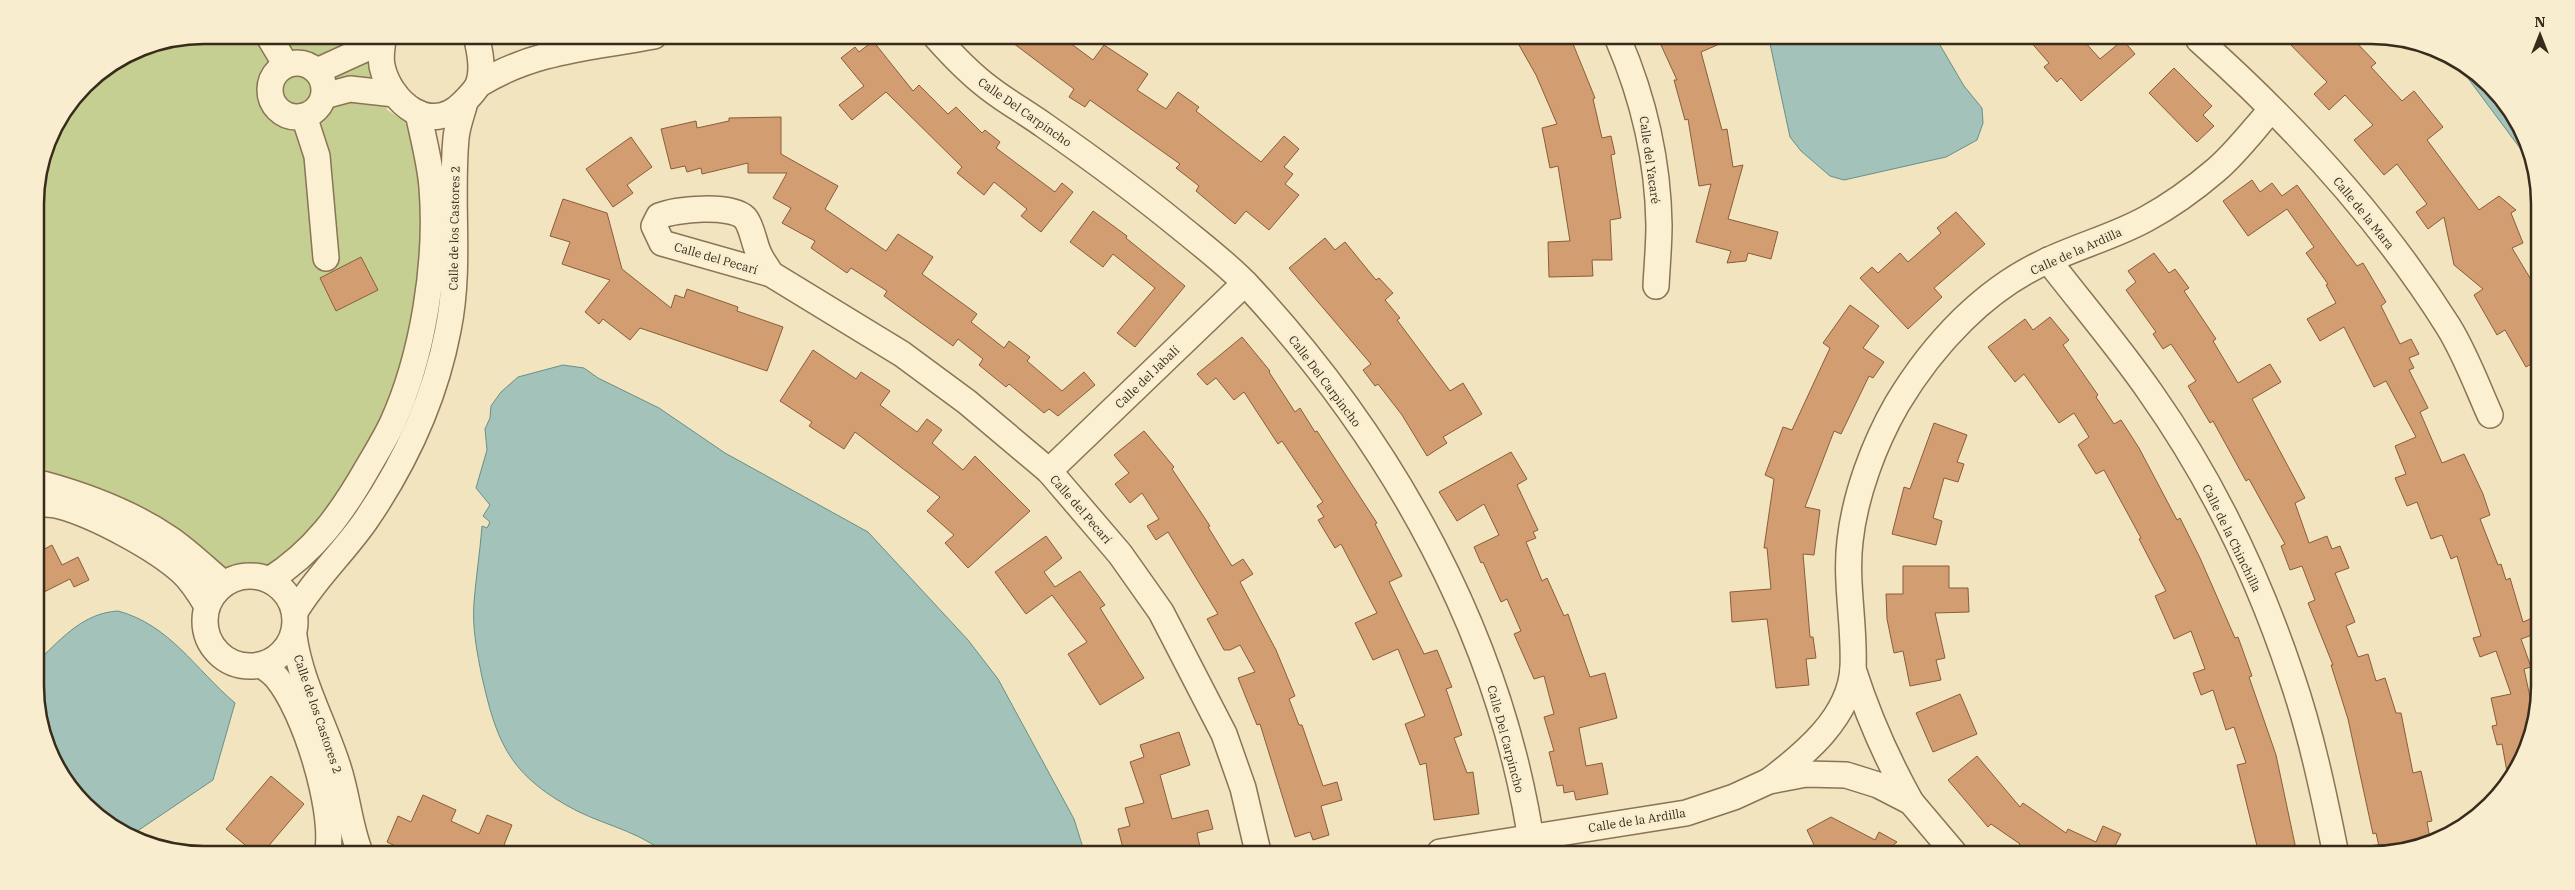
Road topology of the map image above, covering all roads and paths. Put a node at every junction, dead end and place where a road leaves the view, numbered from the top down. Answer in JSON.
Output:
{"nodes":[{"id":1,"x":273,"y":44,"type":"edge"},
{"id":2,"x":372,"y":44,"type":"edge"},
{"id":3,"x":383,"y":44,"type":"edge"},
{"id":4,"x":478,"y":44,"type":"edge"},
{"id":5,"x":608,"y":44,"type":"edge"},
{"id":6,"x":942,"y":44,"type":"edge"},
{"id":7,"x":1620,"y":44,"type":"edge"},
{"id":8,"x":2203,"y":44,"type":"edge"},
{"id":9,"x":286,"y":65,"type":"junction"},
{"id":10,"x":317,"y":71,"type":"junction"},
{"id":11,"x":395,"y":94,"type":"junction"},
{"id":12,"x":471,"y":94,"type":"junction"},
{"id":13,"x":324,"y":96,"type":"junction"},
{"id":14,"x":2271,"y":110,"type":"junction"},
{"id":15,"x":418,"y":113,"type":"junction"},
{"id":16,"x":304,"y":116,"type":"junction"},
{"id":17,"x":326,"y":258,"type":"dead end"},
{"id":18,"x":2048,"y":260,"type":"junction"},
{"id":19,"x":771,"y":274,"type":"dead end"},
{"id":20,"x":1245,"y":283,"type":"junction"},
{"id":21,"x":1656,"y":286,"type":"dead end"},
{"id":22,"x":2490,"y":415,"type":"dead end"},
{"id":23,"x":1049,"y":471,"type":"junction"},
{"id":24,"x":44,"y":489,"type":"edge"},
{"id":25,"x":44,"y":493,"type":"edge"},
{"id":26,"x":269,"y":580,"type":"junction"},
{"id":27,"x":224,"y":584,"type":"junction"},
{"id":28,"x":207,"y":606,"type":"junction"},
{"id":29,"x":294,"y":624,"type":"junction"},
{"id":30,"x":262,"y":665,"type":"junction"},
{"id":31,"x":1853,"y":669,"type":"junction"},
{"id":32,"x":1769,"y":781,"type":"junction"},
{"id":33,"x":1911,"y":802,"type":"junction"},
{"id":34,"x":1532,"y":845,"type":"edge"},
{"id":35,"x":328,"y":846,"type":"edge"},
{"id":36,"x":358,"y":846,"type":"edge"},
{"id":37,"x":1257,"y":846,"type":"edge"},
{"id":38,"x":1519,"y":846,"type":"edge"},
{"id":39,"x":1948,"y":846,"type":"edge"},
{"id":40,"x":2334,"y":846,"type":"edge"}],
"edges":[{"from":1,"to":9,"type":"street"},
{"from":2,"to":10,"type":"street"},
{"from":3,"to":11,"type":"street"},
{"from":4,"to":12,"type":"street","name":"Calle de los Castores 2"},
{"from":5,"to":12,"type":"street"},
{"from":6,"to":20,"type":"street","name":"Calle Del Carpincho"},
{"from":7,"to":21,"type":"street","name":"Calle del Yacaré"},
{"from":8,"to":14,"type":"street","name":"Calle de la Mara"},
{"from":9,"to":10,"type":"street"},
{"from":9,"to":16,"type":"street"},
{"from":10,"to":13,"type":"street"},
{"from":11,"to":13,"type":"street"},
{"from":11,"to":15,"type":"street"},
{"from":12,"to":15,"type":"street"},
{"from":12,"to":29,"type":"street","name":"Calle de los Castores 2"},
{"from":13,"to":16,"type":"street"},
{"from":14,"to":18,"type":"street","name":"Calle de la Ardilla"},
{"from":14,"to":22,"type":"street","name":"Calle de la Mara"},
{"from":15,"to":26,"type":"street","name":"Calle de los Castores 2"},
{"from":16,"to":17,"type":"street"},
{"from":18,"to":31,"type":"street","name":"Calle de la Ardilla"},
{"from":18,"to":40,"type":"street","name":"Calle de la Chinchilla"},
{"from":19,"to":23,"type":"street","name":"Calle del Pecarí"},
{"from":20,"to":23,"type":"street","name":"Calle del Jabalí"},
{"from":20,"to":34,"type":"street","name":"Calle Del Carpincho"},
{"from":23,"to":37,"type":"street","name":"Calle del Pecarí"},
{"from":24,"to":27,"type":"street"},
{"from":25,"to":28,"type":"street"},
{"from":26,"to":27,"type":"street"},
{"from":26,"to":29,"type":"street"},
{"from":27,"to":28,"type":"street"},
{"from":28,"to":30,"type":"street"},
{"from":29,"to":30,"type":"street"},
{"from":29,"to":36,"type":"street","name":"Calle de los Castores 2"},
{"from":30,"to":35,"type":"street","name":"Calle de los Castores 2"},
{"from":31,"to":32,"type":"street","name":"Calle de la Ardilla"},
{"from":31,"to":33,"type":"street","name":"Calle de la Ardilla"},
{"from":32,"to":33,"type":"street","name":"Calle de la Ardilla"},
{"from":32,"to":34,"type":"street","name":"Calle de la Ardilla"},
{"from":33,"to":39,"type":"street","name":"Calle de la Ardilla"},
{"from":34,"to":38,"type":"street","name":"Calle de la Ardilla"}]}
